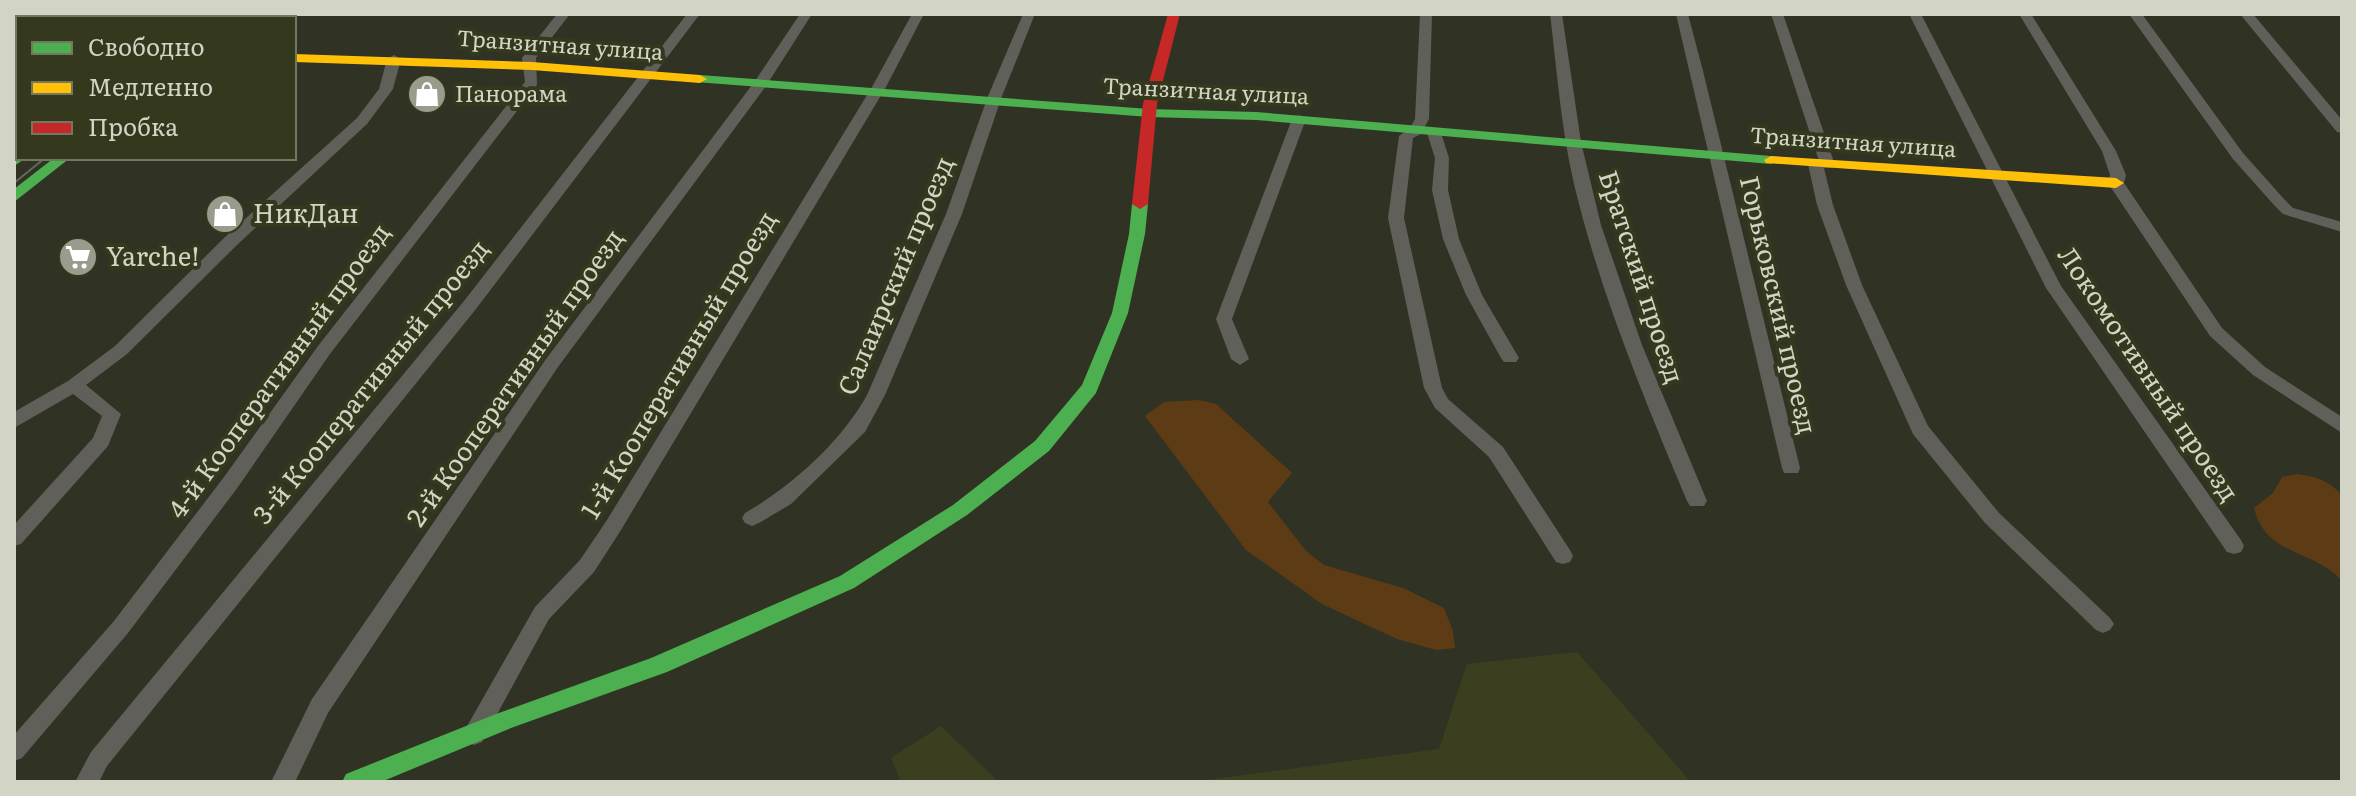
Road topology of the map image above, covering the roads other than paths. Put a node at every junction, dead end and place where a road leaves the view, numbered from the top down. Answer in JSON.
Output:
{"nodes":[{"id":1,"x":564,"y":14,"type":"edge"},
{"id":2,"x":694,"y":14,"type":"edge"},
{"id":3,"x":806,"y":14,"type":"edge"},
{"id":4,"x":918,"y":14,"type":"edge"},
{"id":5,"x":1029,"y":14,"type":"edge"},
{"id":6,"x":1174,"y":14,"type":"edge"},
{"id":7,"x":1426,"y":14,"type":"edge"},
{"id":8,"x":1556,"y":14,"type":"edge"},
{"id":9,"x":1682,"y":14,"type":"edge"},
{"id":10,"x":1777,"y":14,"type":"edge"},
{"id":11,"x":1915,"y":14,"type":"edge"},
{"id":12,"x":2025,"y":14,"type":"edge"},
{"id":13,"x":2135,"y":14,"type":"edge"},
{"id":14,"x":2246,"y":14,"type":"edge"},
{"id":15,"x":296,"y":58,"type":"edge"},
{"id":16,"x":394,"y":59,"type":"junction"},
{"id":17,"x":532,"y":66,"type":"junction"},
{"id":18,"x":648,"y":74,"type":"junction"},
{"id":19,"x":761,"y":83,"type":"junction"},
{"id":20,"x":874,"y":92,"type":"junction"},
{"id":21,"x":995,"y":101,"type":"junction"},
{"id":22,"x":1149,"y":113,"type":"junction"},
{"id":23,"x":1299,"y":119,"type":"junction"},
{"id":24,"x":2342,"y":129,"type":"edge"},
{"id":25,"x":1425,"y":132,"type":"junction"},
{"id":26,"x":1574,"y":145,"type":"junction"},
{"id":27,"x":1720,"y":157,"type":"junction"},
{"id":28,"x":60,"y":160,"type":"edge"},
{"id":29,"x":1822,"y":164,"type":"junction"},
{"id":30,"x":1994,"y":176,"type":"junction"},
{"id":31,"x":2116,"y":183,"type":"junction"},
{"id":32,"x":14,"y":197,"type":"edge"},
{"id":33,"x":2342,"y":227,"type":"edge"},
{"id":34,"x":1510,"y":358,"type":"dead end"},
{"id":35,"x":1240,"y":359,"type":"dead end"},
{"id":36,"x":74,"y":385,"type":"junction"},
{"id":37,"x":14,"y":421,"type":"edge"},
{"id":38,"x":2342,"y":426,"type":"edge"},
{"id":39,"x":1791,"y":468,"type":"dead end"},
{"id":40,"x":1697,"y":501,"type":"dead end"},
{"id":41,"x":752,"y":518,"type":"dead end"},
{"id":42,"x":14,"y":538,"type":"edge"},
{"id":43,"x":2234,"y":546,"type":"dead end"},
{"id":44,"x":1563,"y":556,"type":"dead end"},
{"id":45,"x":2103,"y":624,"type":"dead end"},
{"id":46,"x":474,"y":735,"type":"junction"},
{"id":47,"x":14,"y":751,"type":"edge"},
{"id":48,"x":87,"y":782,"type":"edge"},
{"id":49,"x":283,"y":782,"type":"edge"},
{"id":50,"x":354,"y":782,"type":"edge"}],
"edges":[{"from":1,"to":17,"type":"street","name":"4-й Кооперативный проезд"},
{"from":2,"to":18,"type":"street","name":"3-й Кооперативный проезд"},
{"from":3,"to":19,"type":"street","name":"2-й Кооперативный проезд"},
{"from":4,"to":20,"type":"street","name":"1-й Кооперативный проезд"},
{"from":5,"to":21,"type":"street","name":"Салаирский проезд"},
{"from":6,"to":22,"type":"street"},
{"from":7,"to":25,"type":"street"},
{"from":8,"to":26,"type":"street","name":"Братский проезд"},
{"from":9,"to":27,"type":"street","name":"Горьковский проезд"},
{"from":10,"to":29,"type":"street"},
{"from":11,"to":30,"type":"street","name":"Локомотивный проезд"},
{"from":12,"to":31,"type":"street"},
{"from":13,"to":33,"type":"street"},
{"from":14,"to":24,"type":"street"},
{"from":15,"to":16,"type":"street","name":"Транзитная улица"},
{"from":16,"to":17,"type":"street","name":"Транзитная улица"},
{"from":16,"to":36,"type":"street"},
{"from":17,"to":18,"type":"street","name":"Транзитная улица"},
{"from":17,"to":47,"type":"street","name":"4-й Кооперативный проезд"},
{"from":18,"to":19,"type":"street","name":"Транзитная улица"},
{"from":18,"to":48,"type":"street","name":"3-й Кооперативный проезд"},
{"from":19,"to":20,"type":"street","name":"Транзитная улица"},
{"from":19,"to":49,"type":"street","name":"2-й Кооперативный проезд"},
{"from":20,"to":21,"type":"street","name":"Транзитная улица"},
{"from":20,"to":46,"type":"street","name":"1-й Кооперативный проезд"},
{"from":21,"to":22,"type":"street","name":"Транзитная улица"},
{"from":21,"to":41,"type":"street","name":"Салаирский проезд"},
{"from":22,"to":23,"type":"street","name":"Транзитная улица"},
{"from":22,"to":46,"type":"street"},
{"from":23,"to":25,"type":"street","name":"Транзитная улица"},
{"from":23,"to":35,"type":"street"},
{"from":25,"to":26,"type":"street","name":"Транзитная улица"},
{"from":25,"to":34,"type":"street"},
{"from":25,"to":44,"type":"street"},
{"from":26,"to":27,"type":"street","name":"Транзитная улица"},
{"from":26,"to":40,"type":"street","name":"Братский проезд"},
{"from":27,"to":29,"type":"street","name":"Транзитная улица"},
{"from":27,"to":39,"type":"street","name":"Горьковский проезд"},
{"from":28,"to":32,"type":"street"},
{"from":29,"to":30,"type":"street","name":"Транзитная улица"},
{"from":29,"to":45,"type":"street"},
{"from":30,"to":31,"type":"street","name":"Транзитная улица"},
{"from":30,"to":43,"type":"street","name":"Локомотивный проезд"},
{"from":31,"to":38,"type":"street"},
{"from":36,"to":37,"type":"street"},
{"from":36,"to":42,"type":"street"},
{"from":46,"to":50,"type":"street"}]}
